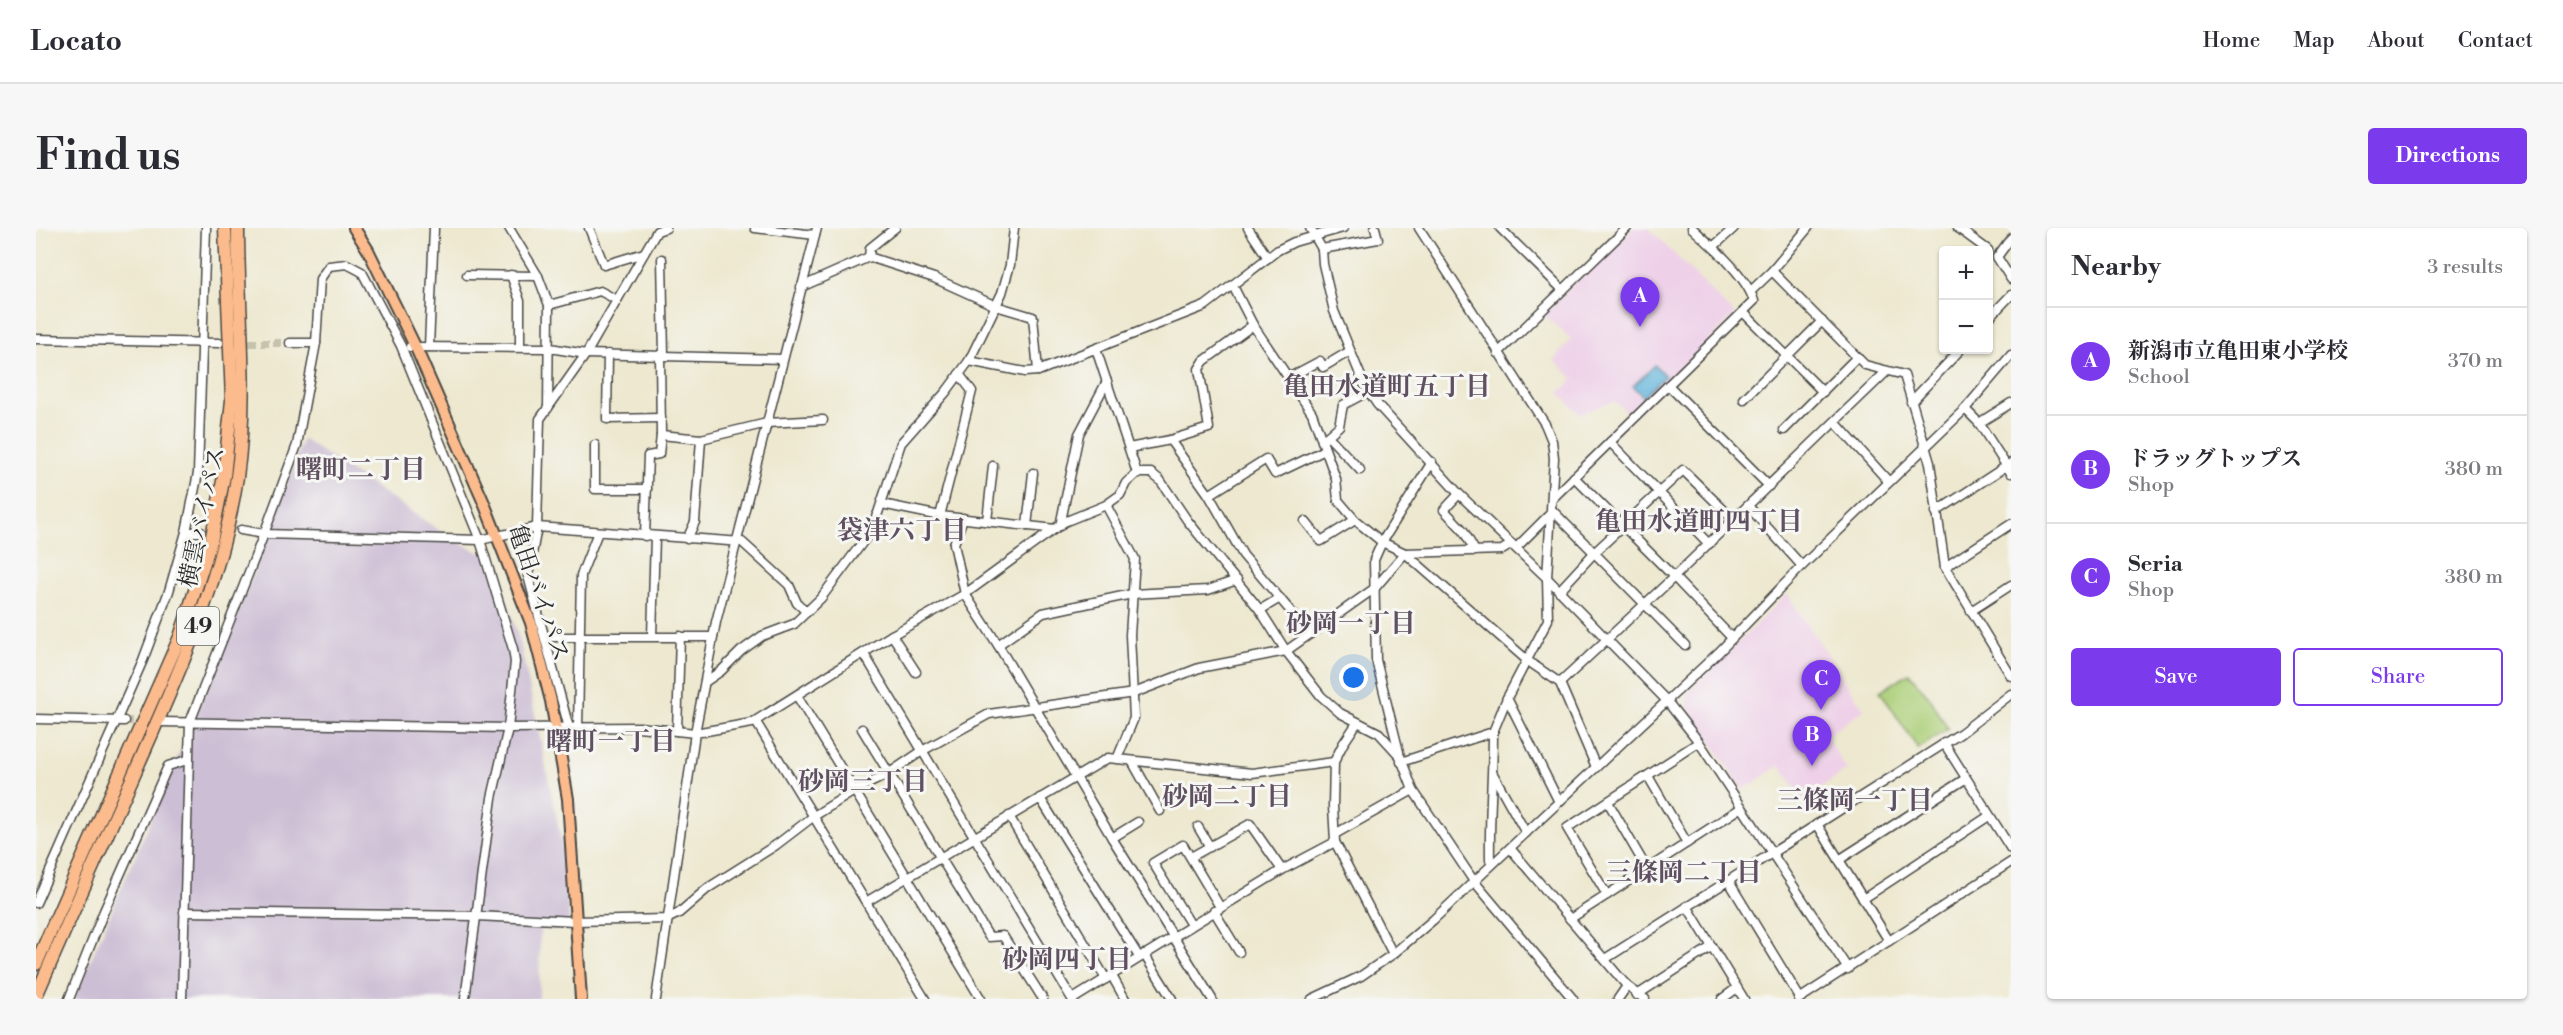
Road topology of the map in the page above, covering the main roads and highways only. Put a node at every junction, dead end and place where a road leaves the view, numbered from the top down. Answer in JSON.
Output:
{"nodes":[{"id":1,"x":225,"y":228,"type":"edge"},
{"id":2,"x":238,"y":228,"type":"edge"},
{"id":3,"x":354,"y":228,"type":"edge"},
{"id":4,"x":36,"y":964,"type":"edge"},
{"id":5,"x":36,"y":996,"type":"edge"},
{"id":6,"x":580,"y":999,"type":"edge"}],
"edges":[{"from":1,"to":4,"type":"highway","name":"横雲バイパス","number":"49"},
{"from":2,"to":5,"type":"highway","name":"横雲バイパス","number":"49"},
{"from":3,"to":6,"type":"main road","name":"亀田バイパス"}]}
